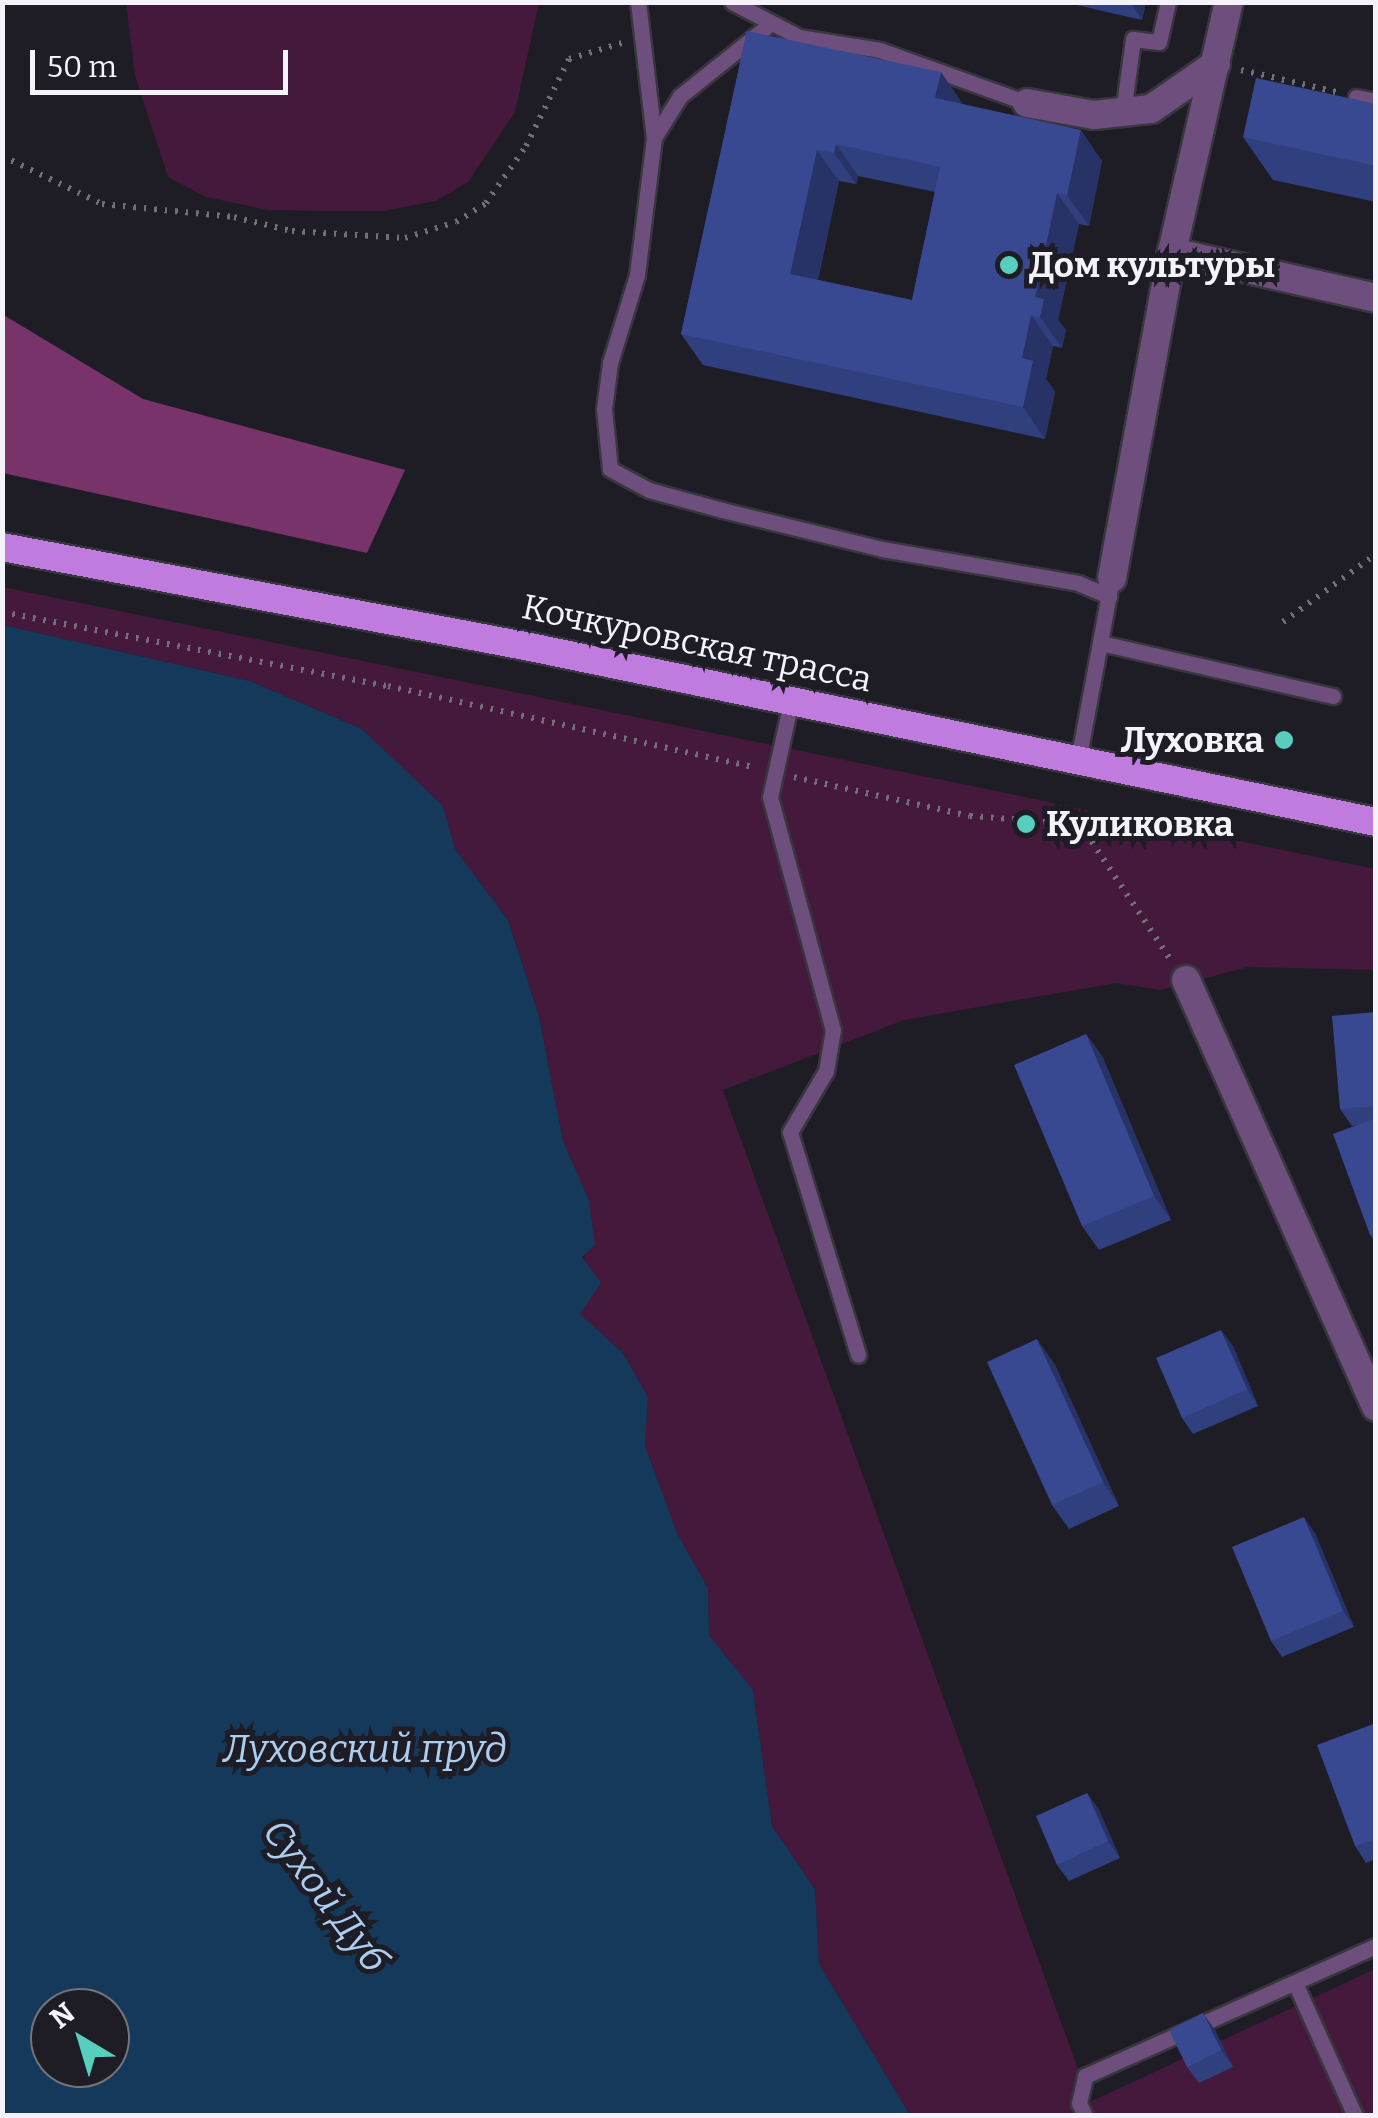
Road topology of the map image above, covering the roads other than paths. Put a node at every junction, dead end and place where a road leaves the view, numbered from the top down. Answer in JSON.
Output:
{"nodes":[{"id":1,"x":638,"y":2,"type":"edge"},
{"id":2,"x":732,"y":2,"type":"edge"},
{"id":3,"x":1168,"y":2,"type":"edge"},
{"id":4,"x":1229,"y":2,"type":"edge"},
{"id":5,"x":770,"y":24,"type":"junction"},
{"id":6,"x":1216,"y":64,"type":"junction"},
{"id":7,"x":1356,"y":97,"type":"edge"},
{"id":8,"x":1376,"y":101,"type":"edge"},
{"id":9,"x":1027,"y":103,"type":"joint"},
{"id":10,"x":1124,"y":112,"type":"junction"},
{"id":11,"x":654,"y":138,"type":"junction"},
{"id":12,"x":1172,"y":252,"type":"junction"},
{"id":13,"x":1376,"y":298,"type":"edge"},
{"id":14,"x":2,"y":547,"type":"edge"},
{"id":15,"x":1110,"y":587,"type":"junction"},
{"id":16,"x":1100,"y":642,"type":"junction"},
{"id":17,"x":1334,"y":696,"type":"dead end"},
{"id":18,"x":792,"y":700,"type":"junction"},
{"id":19,"x":1078,"y":761,"type":"junction"},
{"id":20,"x":1376,"y":822,"type":"edge"},
{"id":21,"x":1186,"y":980,"type":"road end"},
{"id":22,"x":858,"y":1355,"type":"dead end"},
{"id":23,"x":1376,"y":1407,"type":"edge"},
{"id":24,"x":1376,"y":1946,"type":"edge"},
{"id":25,"x":1295,"y":1984,"type":"junction"},
{"id":26,"x":1085,"y":2116,"type":"edge"},
{"id":27,"x":1354,"y":2116,"type":"edge"}],
"edges":[{"from":1,"to":11,"type":"lane"},
{"from":2,"to":5,"type":"lane"},
{"from":3,"to":10,"type":"lane"},
{"from":4,"to":6,"type":"street"},
{"from":5,"to":9,"type":"lane"},
{"from":5,"to":11,"type":"lane"},
{"from":6,"to":10,"type":"street"},
{"from":6,"to":12,"type":"street"},
{"from":7,"to":8,"type":"lane"},
{"from":9,"to":10,"type":"street"},
{"from":11,"to":15,"type":"lane"},
{"from":12,"to":13,"type":"street"},
{"from":12,"to":15,"type":"street"},
{"from":14,"to":18,"type":"main road","name":"Кочкуровская трасса"},
{"from":15,"to":16,"type":"lane"},
{"from":16,"to":17,"type":"lane"},
{"from":16,"to":19,"type":"lane"},
{"from":18,"to":19,"type":"main road","name":"Кочкуровская трасса"},
{"from":18,"to":22,"type":"lane"},
{"from":19,"to":20,"type":"main road","name":"Кочкуровская трасса"},
{"from":21,"to":23,"type":"street"},
{"from":24,"to":25,"type":"lane"},
{"from":25,"to":26,"type":"lane"},
{"from":25,"to":27,"type":"lane"}]}
